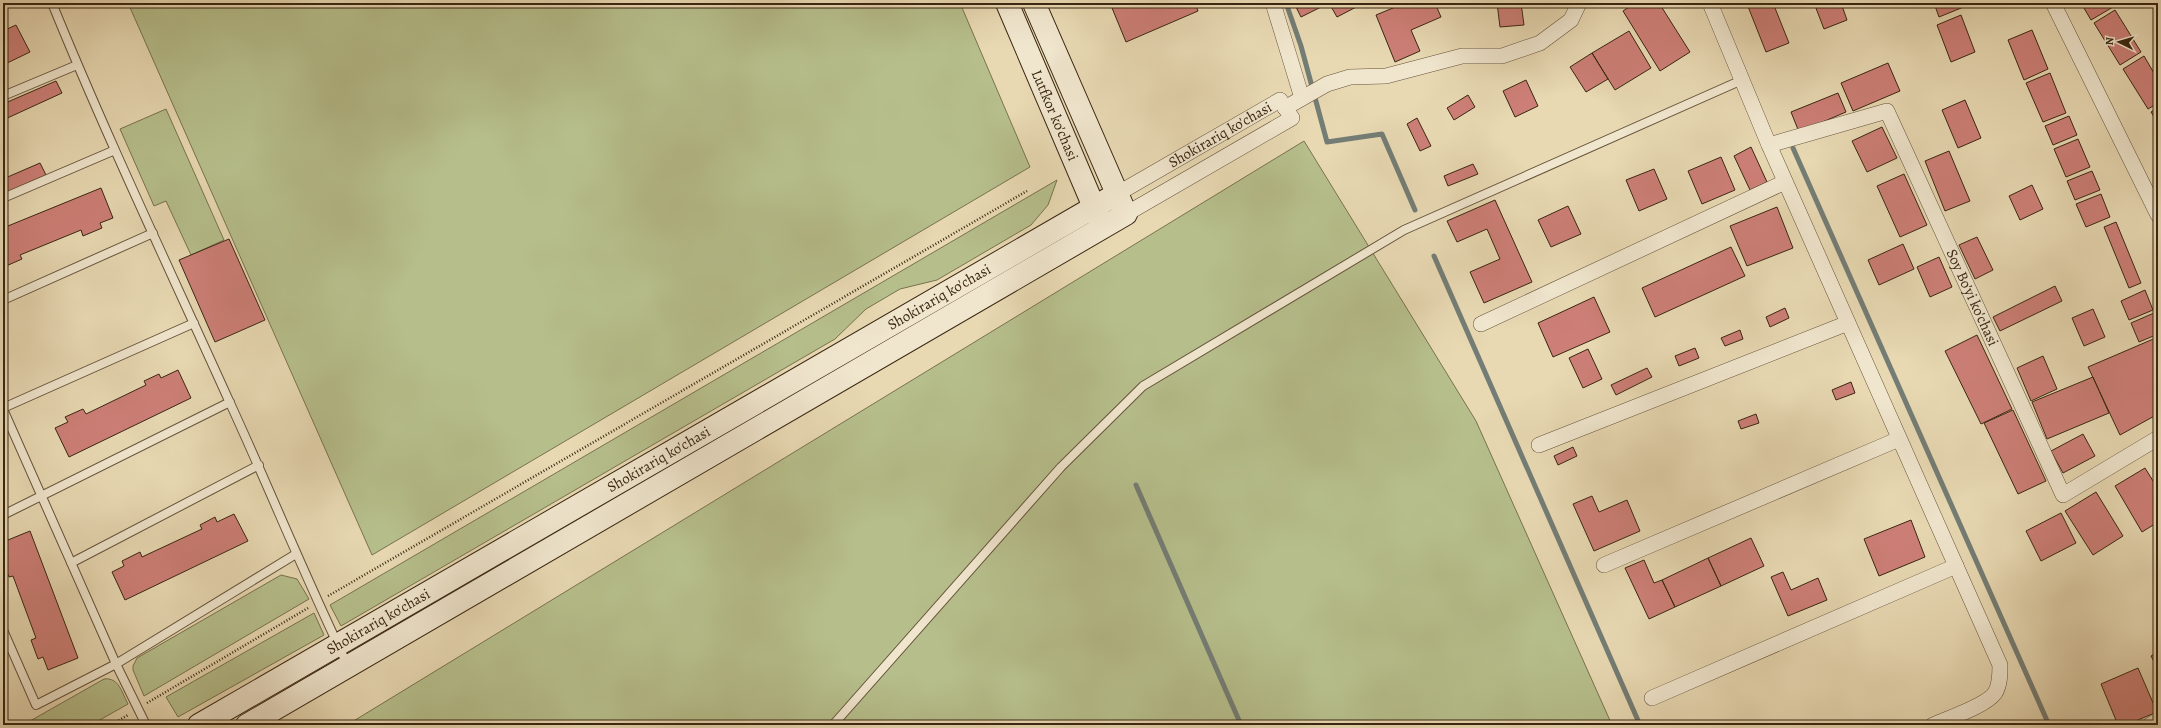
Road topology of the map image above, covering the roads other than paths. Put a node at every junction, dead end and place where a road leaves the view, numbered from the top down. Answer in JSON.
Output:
{"nodes":[{"id":1,"x":52,"y":3,"type":"edge"},
{"id":2,"x":1007,"y":3,"type":"edge"},
{"id":3,"x":1034,"y":3,"type":"edge"},
{"id":4,"x":1273,"y":3,"type":"edge"},
{"id":5,"x":1579,"y":3,"type":"edge"},
{"id":6,"x":1710,"y":3,"type":"edge"},
{"id":7,"x":2053,"y":3,"type":"edge"},
{"id":8,"x":77,"y":65,"type":"junction"},
{"id":9,"x":1742,"y":80,"type":"junction"},
{"id":10,"x":3,"y":96,"type":"edge"},
{"id":11,"x":1302,"y":98,"type":"junction"},
{"id":12,"x":1285,"y":108,"type":"junction"},
{"id":13,"x":1769,"y":145,"type":"junction"},
{"id":14,"x":114,"y":150,"type":"junction"},
{"id":15,"x":1785,"y":182,"type":"junction"},
{"id":16,"x":1117,"y":194,"type":"junction"},
{"id":17,"x":3,"y":198,"type":"edge"},
{"id":18,"x":1094,"y":207,"type":"junction"},
{"id":19,"x":1126,"y":214,"type":"junction"},
{"id":20,"x":2158,"y":215,"type":"edge"},
{"id":21,"x":1103,"y":227,"type":"junction"},
{"id":22,"x":153,"y":233,"type":"junction"},
{"id":23,"x":3,"y":300,"type":"edge"},
{"id":24,"x":194,"y":323,"type":"junction"},
{"id":25,"x":1848,"y":323,"type":"junction"},
{"id":26,"x":1481,"y":324,"type":"dead end"},
{"id":27,"x":230,"y":402,"type":"junction"},
{"id":28,"x":3,"y":408,"type":"edge"},
{"id":29,"x":2158,"y":438,"type":"edge"},
{"id":30,"x":1899,"y":439,"type":"junction"},
{"id":31,"x":1539,"y":445,"type":"dead end"},
{"id":32,"x":259,"y":465,"type":"junction"},
{"id":33,"x":41,"y":495,"type":"junction"},
{"id":34,"x":3,"y":515,"type":"edge"},
{"id":35,"x":296,"y":554,"type":"junction"},
{"id":36,"x":71,"y":563,"type":"junction"},
{"id":37,"x":1604,"y":566,"type":"dead end"},
{"id":38,"x":1956,"y":566,"type":"junction"},
{"id":39,"x":3,"y":630,"type":"edge"},
{"id":40,"x":338,"y":644,"type":"junction"},
{"id":41,"x":116,"y":664,"type":"junction"},
{"id":42,"x":349,"y":666,"type":"junction"},
{"id":43,"x":1652,"y":698,"type":"dead end"},
{"id":44,"x":2158,"y":720,"type":"edge"},
{"id":45,"x":146,"y":725,"type":"edge"},
{"id":46,"x":199,"y":725,"type":"edge"},
{"id":47,"x":247,"y":725,"type":"edge"},
{"id":48,"x":833,"y":725,"type":"edge"},
{"id":49,"x":1933,"y":725,"type":"edge"},
{"id":50,"x":2150,"y":725,"type":"edge"}],
"edges":[{"from":1,"to":8,"type":"lane"},
{"from":2,"to":18,"type":"main road","name":"Lutfkor ko'chasi"},
{"from":3,"to":16,"type":"main road","name":"Lutfkor ko'chasi"},
{"from":4,"to":11,"type":"street"},
{"from":5,"to":11,"type":"street"},
{"from":6,"to":9,"type":"street"},
{"from":7,"to":20,"type":"street"},
{"from":8,"to":10,"type":"lane"},
{"from":8,"to":14,"type":"lane"},
{"from":9,"to":13,"type":"street"},
{"from":9,"to":48,"type":"lane"},
{"from":11,"to":12,"type":"street"},
{"from":12,"to":16,"type":"street","name":"Shokirariq ko'chasi"},
{"from":12,"to":19,"type":"street","name":"Shokirariq ko'chasi"},
{"from":13,"to":15,"type":"street"},
{"from":13,"to":29,"type":"street","name":"Soy Bo'yi ko'chasi"},
{"from":14,"to":17,"type":"lane"},
{"from":14,"to":22,"type":"lane"},
{"from":15,"to":25,"type":"street"},
{"from":15,"to":26,"type":"street"},
{"from":16,"to":18,"type":"main road","name":"Shokirariq ko'chasi"},
{"from":16,"to":19,"type":"main road","name":"Lutfkor ko'chasi"},
{"from":18,"to":21,"type":"main road","name":"Lutfkor ko'chasi"},
{"from":18,"to":40,"type":"main road","name":"Shokirariq ko'chasi"},
{"from":19,"to":21,"type":"main road","name":"Shokirariq ko'chasi"},
{"from":21,"to":42,"type":"main road","name":"Shokirariq ko'chasi"},
{"from":22,"to":23,"type":"lane"},
{"from":22,"to":24,"type":"lane"},
{"from":24,"to":27,"type":"lane"},
{"from":24,"to":28,"type":"lane"},
{"from":25,"to":30,"type":"street"},
{"from":25,"to":31,"type":"street"},
{"from":27,"to":32,"type":"lane"},
{"from":27,"to":33,"type":"lane"},
{"from":28,"to":33,"type":"lane"},
{"from":30,"to":37,"type":"street"},
{"from":30,"to":38,"type":"street"},
{"from":32,"to":35,"type":"lane"},
{"from":32,"to":36,"type":"lane"},
{"from":33,"to":34,"type":"lane"},
{"from":33,"to":36,"type":"lane"},
{"from":35,"to":40,"type":"lane"},
{"from":35,"to":41,"type":"lane"},
{"from":36,"to":41,"type":"lane"},
{"from":38,"to":43,"type":"street"},
{"from":38,"to":49,"type":"street"},
{"from":39,"to":41,"type":"lane"},
{"from":40,"to":42,"type":"lane"},
{"from":40,"to":46,"type":"main road","name":"Shokirariq ko'chasi"},
{"from":41,"to":45,"type":"lane"},
{"from":42,"to":47,"type":"main road","name":"Shokirariq ko'chasi"},
{"from":44,"to":50,"type":"street"}]}
